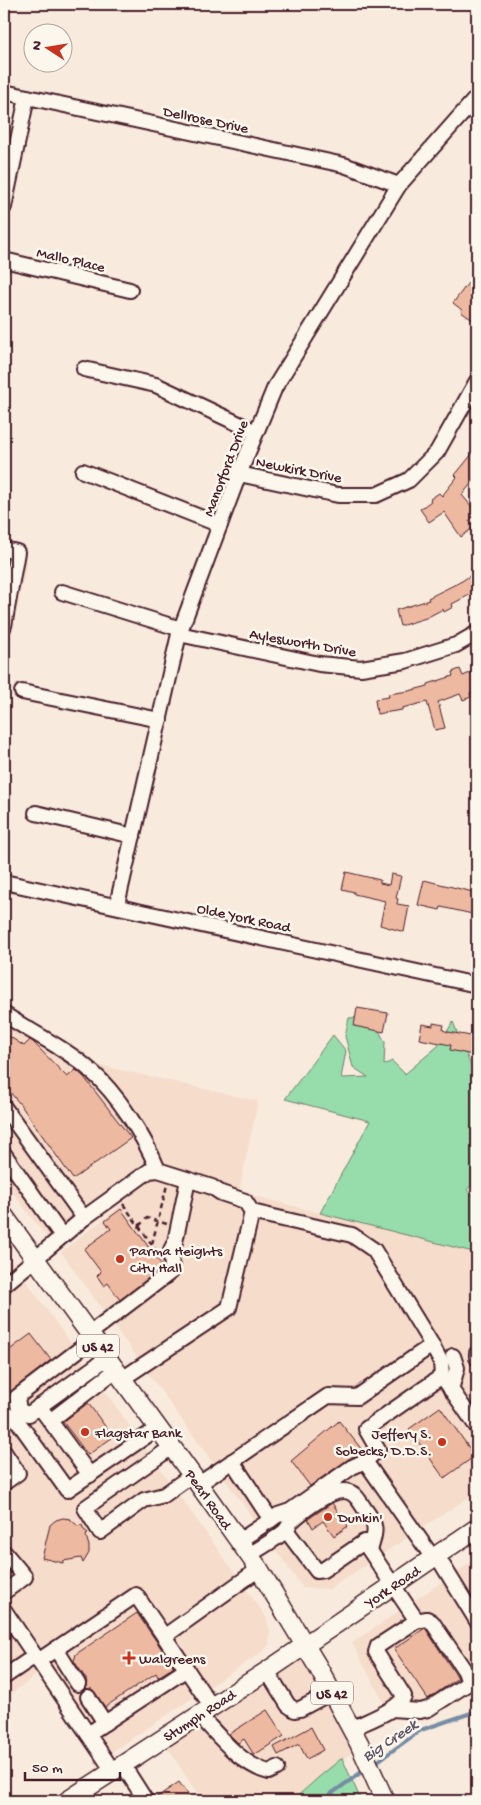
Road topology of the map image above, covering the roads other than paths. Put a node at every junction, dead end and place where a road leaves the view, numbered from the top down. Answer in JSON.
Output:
{"nodes":[{"id":1,"x":4,"y":92,"type":"edge"},
{"id":2,"x":27,"y":97,"type":"junction"},
{"id":3,"x":477,"y":97,"type":"edge"},
{"id":4,"x":399,"y":185,"type":"junction"},
{"id":5,"x":4,"y":207,"type":"edge"},
{"id":6,"x":4,"y":260,"type":"edge"},
{"id":7,"x":130,"y":290,"type":"dead end"},
{"id":8,"x":84,"y":370,"type":"dead end"},
{"id":9,"x":477,"y":381,"type":"edge"},
{"id":10,"x":256,"y":432,"type":"junction"},
{"id":11,"x":84,"y":471,"type":"dead end"},
{"id":12,"x":239,"y":474,"type":"junction"},
{"id":13,"x":220,"y":524,"type":"junction"},
{"id":14,"x":4,"y":549,"type":"edge"},
{"id":15,"x":62,"y":592,"type":"dead end"},
{"id":16,"x":4,"y":626,"type":"edge"},
{"id":17,"x":180,"y":631,"type":"junction"},
{"id":18,"x":477,"y":634,"type":"edge"},
{"id":19,"x":22,"y":692,"type":"dead end"},
{"id":20,"x":160,"y":720,"type":"junction"},
{"id":21,"x":36,"y":812,"type":"dead end"},
{"id":22,"x":133,"y":836,"type":"junction"},
{"id":23,"x":4,"y":882,"type":"edge"},
{"id":24,"x":117,"y":905,"type":"junction"},
{"id":25,"x":477,"y":985,"type":"edge"},
{"id":26,"x":4,"y":1014,"type":"edge"},
{"id":27,"x":4,"y":1107,"type":"edge"},
{"id":28,"x":4,"y":1154,"type":"edge"},
{"id":29,"x":164,"y":1172,"type":"junction"},
{"id":30,"x":188,"y":1180,"type":"junction"},
{"id":31,"x":252,"y":1212,"type":"junction"},
{"id":32,"x":4,"y":1216,"type":"edge"},
{"id":33,"x":84,"y":1218,"type":"junction"},
{"id":34,"x":62,"y":1236,"type":"junction"},
{"id":35,"x":35,"y":1259,"type":"junction"},
{"id":36,"x":4,"y":1285,"type":"edge"},
{"id":37,"x":91,"y":1337,"type":"junction"},
{"id":38,"x":432,"y":1345,"type":"junction"},
{"id":39,"x":477,"y":1353,"type":"edge"},
{"id":40,"x":453,"y":1356,"type":"dead end"},
{"id":41,"x":477,"y":1358,"type":"edge"},
{"id":42,"x":115,"y":1369,"type":"junction"},
{"id":43,"x":442,"y":1376,"type":"junction"},
{"id":44,"x":451,"y":1390,"type":"junction"},
{"id":45,"x":39,"y":1406,"type":"junction"},
{"id":46,"x":12,"y":1417,"type":"edge"},
{"id":47,"x":50,"y":1421,"type":"junction"},
{"id":48,"x":477,"y":1427,"type":"edge"},
{"id":49,"x":158,"y":1428,"type":"junction"},
{"id":50,"x":172,"y":1447,"type":"junction"},
{"id":51,"x":4,"y":1452,"type":"edge"},
{"id":52,"x":232,"y":1461,"type":"junction"},
{"id":53,"x":365,"y":1461,"type":"junction"},
{"id":54,"x":90,"y":1475,"type":"junction"},
{"id":55,"x":196,"y":1479,"type":"junction"},
{"id":56,"x":4,"y":1483,"type":"edge"},
{"id":57,"x":271,"y":1520,"type":"junction"},
{"id":58,"x":286,"y":1530,"type":"junction"},
{"id":59,"x":476,"y":1532,"type":"edge"},
{"id":60,"x":370,"y":1550,"type":"junction"},
{"id":61,"x":4,"y":1552,"type":"edge"},
{"id":62,"x":249,"y":1555,"type":"junction"},
{"id":63,"x":435,"y":1557,"type":"junction"},
{"id":64,"x":393,"y":1586,"type":"junction"},
{"id":65,"x":4,"y":1592,"type":"edge"},
{"id":66,"x":4,"y":1610,"type":"edge"},
{"id":67,"x":415,"y":1621,"type":"junction"},
{"id":68,"x":477,"y":1621,"type":"edge"},
{"id":69,"x":165,"y":1636,"type":"junction"},
{"id":70,"x":305,"y":1644,"type":"junction"},
{"id":71,"x":56,"y":1649,"type":"junction"},
{"id":72,"x":37,"y":1659,"type":"junction"},
{"id":73,"x":187,"y":1669,"type":"junction"},
{"id":74,"x":267,"y":1671,"type":"junction"},
{"id":75,"x":4,"y":1677,"type":"edge"},
{"id":76,"x":78,"y":1684,"type":"dead end"},
{"id":77,"x":332,"y":1692,"type":"junction"},
{"id":78,"x":88,"y":1697,"type":"dead end"},
{"id":79,"x":392,"y":1709,"type":"junction"},
{"id":80,"x":206,"y":1711,"type":"junction"},
{"id":81,"x":105,"y":1723,"type":"junction"},
{"id":82,"x":88,"y":1734,"type":"junction"},
{"id":83,"x":355,"y":1736,"type":"junction"},
{"id":84,"x":118,"y":1768,"type":"junction"},
{"id":85,"x":277,"y":1768,"type":"dead end"},
{"id":86,"x":381,"y":1794,"type":"edge"},
{"id":87,"x":67,"y":1801,"type":"edge"},
{"id":88,"x":146,"y":1801,"type":"edge"}],
"edges":[{"from":1,"to":2,"type":"street","name":"Dellrose Drive"},
{"from":2,"to":4,"type":"street","name":"Dellrose Drive"},
{"from":2,"to":5,"type":"street"},
{"from":3,"to":4,"type":"street","name":"Manorford Drive"},
{"from":4,"to":10,"type":"street","name":"Manorford Drive"},
{"from":6,"to":7,"type":"street","name":"Mallo Place"},
{"from":8,"to":10,"type":"street"},
{"from":9,"to":12,"type":"street","name":"Newkirk Drive"},
{"from":10,"to":12,"type":"street","name":"Manorford Drive"},
{"from":11,"to":13,"type":"street"},
{"from":12,"to":13,"type":"street","name":"Manorford Drive"},
{"from":13,"to":17,"type":"street","name":"Manorford Drive"},
{"from":14,"to":16,"type":"street"},
{"from":15,"to":17,"type":"street","name":"Aylesworth Drive"},
{"from":17,"to":18,"type":"street","name":"Aylesworth Drive"},
{"from":17,"to":20,"type":"street","name":"Manorford Drive"},
{"from":19,"to":20,"type":"street"},
{"from":20,"to":22,"type":"street","name":"Manorford Drive"},
{"from":21,"to":22,"type":"street"},
{"from":22,"to":24,"type":"street","name":"Manorford Drive"},
{"from":23,"to":24,"type":"street","name":"Olde York Road"},
{"from":24,"to":25,"type":"street","name":"Olde York Road"},
{"from":26,"to":29,"type":"street"},
{"from":27,"to":33,"type":"street"},
{"from":28,"to":34,"type":"street"},
{"from":29,"to":30,"type":"street"},
{"from":29,"to":33,"type":"street"},
{"from":30,"to":31,"type":"street"},
{"from":30,"to":37,"type":"street"},
{"from":31,"to":38,"type":"street"},
{"from":31,"to":42,"type":"street"},
{"from":32,"to":35,"type":"main road","name":"Pearl Road","number":"US 42"},
{"from":33,"to":34,"type":"street"},
{"from":34,"to":35,"type":"street"},
{"from":35,"to":36,"type":"street"},
{"from":35,"to":37,"type":"main road","name":"Pearl Road","number":"US 42"},
{"from":37,"to":42,"type":"main road","name":"Pearl Road","number":"US 42"},
{"from":37,"to":46,"type":"street"},
{"from":38,"to":43,"type":"street"},
{"from":38,"to":52,"type":"street"},
{"from":39,"to":41,"type":"street"},
{"from":40,"to":44,"type":"street"},
{"from":42,"to":45,"type":"street"},
{"from":42,"to":47,"type":"street"},
{"from":42,"to":49,"type":"main road","name":"Pearl Road","number":"US 42"},
{"from":43,"to":44,"type":"street"},
{"from":43,"to":53,"type":"street"},
{"from":44,"to":48,"type":"street"},
{"from":45,"to":46,"type":"street"},
{"from":45,"to":47,"type":"street"},
{"from":46,"to":54,"type":"street"},
{"from":47,"to":54,"type":"street"},
{"from":49,"to":50,"type":"main road","name":"Pearl Road","number":"US 42"},
{"from":49,"to":54,"type":"street"},
{"from":50,"to":55,"type":"main road","name":"Pearl Road","number":"US 42"},
{"from":50,"to":55,"type":"street"},
{"from":51,"to":56,"type":"street"},
{"from":52,"to":55,"type":"street"},
{"from":52,"to":57,"type":"street"},
{"from":53,"to":57,"type":"street"},
{"from":53,"to":63,"type":"street"},
{"from":55,"to":62,"type":"main road","name":"Pearl Road","number":"US 42"},
{"from":57,"to":62,"type":"street"},
{"from":58,"to":60,"type":"street"},
{"from":58,"to":60,"type":"street"},
{"from":58,"to":62,"type":"street"},
{"from":59,"to":63,"type":"main road","name":"York Road"},
{"from":60,"to":64,"type":"street"},
{"from":61,"to":65,"type":"street"},
{"from":62,"to":69,"type":"street"},
{"from":62,"to":70,"type":"main road","name":"Pearl Road","number":"US 42"},
{"from":63,"to":64,"type":"main road","name":"York Road"},
{"from":63,"to":68,"type":"street"},
{"from":64,"to":67,"type":"street"},
{"from":64,"to":70,"type":"main road","name":"York Road"},
{"from":66,"to":72,"type":"street"},
{"from":67,"to":79,"type":"street"},
{"from":67,"to":79,"type":"street"},
{"from":69,"to":71,"type":"street"},
{"from":69,"to":73,"type":"street"},
{"from":70,"to":74,"type":"main road","name":"Stumph Road"},
{"from":70,"to":77,"type":"main road","name":"Pearl Road","number":"US 42"},
{"from":71,"to":72,"type":"street"},
{"from":71,"to":76,"type":"street"},
{"from":72,"to":75,"type":"street"},
{"from":72,"to":82,"type":"street"},
{"from":73,"to":80,"type":"street"},
{"from":73,"to":81,"type":"street"},
{"from":74,"to":77,"type":"street"},
{"from":74,"to":80,"type":"main road","name":"Stumph Road"},
{"from":77,"to":83,"type":"main road","name":"Pearl Road","number":"US 42"},
{"from":78,"to":81,"type":"street"},
{"from":79,"to":83,"type":"street"},
{"from":80,"to":84,"type":"main road","name":"Stumph Road"},
{"from":80,"to":85,"type":"street"},
{"from":81,"to":82,"type":"street"},
{"from":82,"to":84,"type":"street"},
{"from":83,"to":86,"type":"main road","name":"Pearl Road","number":"US 42"},
{"from":84,"to":87,"type":"main road","name":"Stumph Road"},
{"from":84,"to":88,"type":"street"}]}
